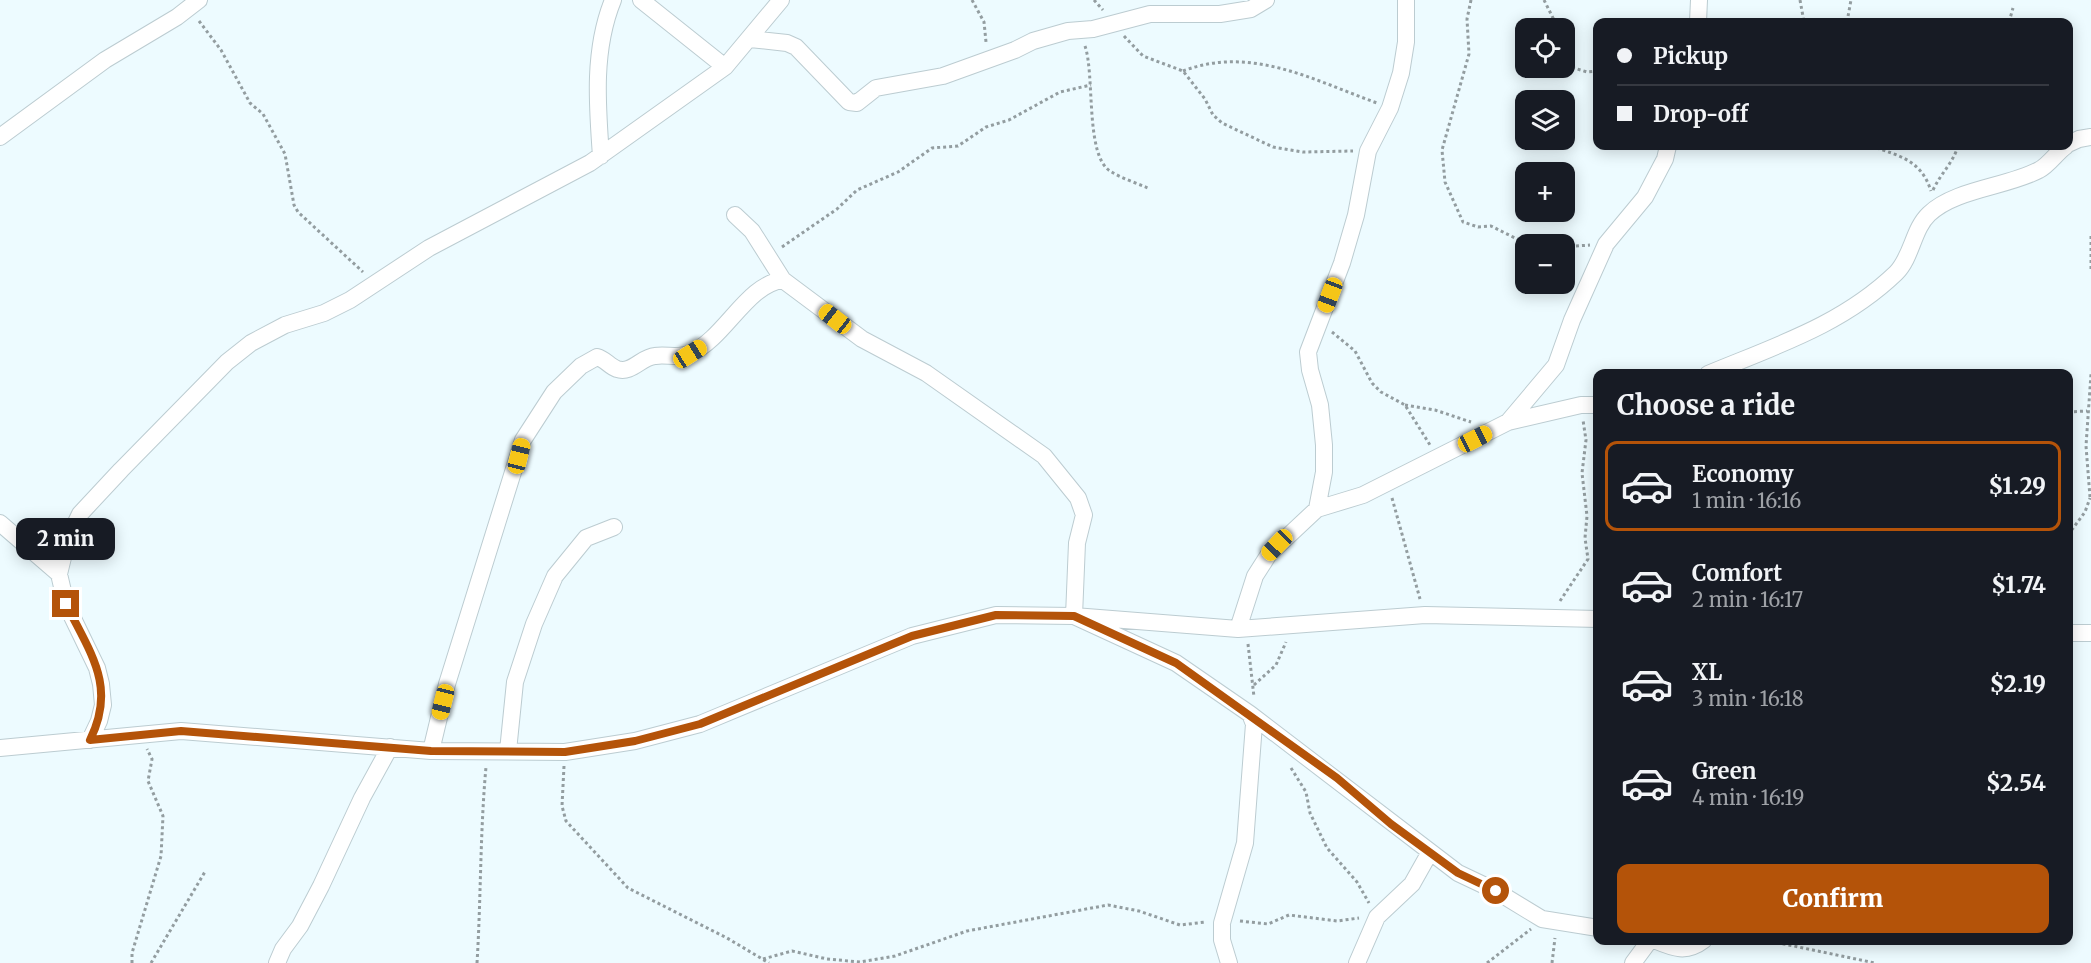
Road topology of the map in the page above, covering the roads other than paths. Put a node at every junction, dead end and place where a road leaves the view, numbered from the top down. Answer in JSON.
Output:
{"nodes":[{"id":1,"x":613,"y":0,"type":"edge"},
{"id":2,"x":641,"y":0,"type":"edge"},
{"id":3,"x":781,"y":0,"type":"edge"},
{"id":4,"x":1266,"y":0,"type":"edge"},
{"id":5,"x":1406,"y":0,"type":"edge"},
{"id":6,"x":1699,"y":0,"type":"edge"},
{"id":7,"x":185,"y":6,"type":"edge"},
{"id":8,"x":1698,"y":18,"type":"edge"},
{"id":9,"x":750,"y":39,"type":"junction"},
{"id":10,"x":725,"y":67,"type":"junction"},
{"id":11,"x":0,"y":137,"type":"edge"},
{"id":12,"x":2091,"y":137,"type":"edge"},
{"id":13,"x":2073,"y":142,"type":"edge"},
{"id":14,"x":1667,"y":150,"type":"edge"},
{"id":15,"x":2062,"y":150,"type":"edge"},
{"id":16,"x":601,"y":156,"type":"junction"},
{"id":17,"x":735,"y":215,"type":"dead end"},
{"id":18,"x":783,"y":280,"type":"junction"},
{"id":19,"x":1721,"y":369,"type":"edge"},
{"id":20,"x":1589,"y":405,"type":"edge"},
{"id":21,"x":1500,"y":426,"type":"junction"},
{"id":22,"x":1317,"y":509,"type":"junction"},
{"id":23,"x":0,"y":523,"type":"edge"},
{"id":24,"x":614,"y":527,"type":"dead end"},
{"id":25,"x":59,"y":574,"type":"junction"},
{"id":26,"x":1074,"y":616,"type":"junction"},
{"id":27,"x":1593,"y":619,"type":"edge"},
{"id":28,"x":1246,"y":627,"type":"junction"},
{"id":29,"x":2073,"y":633,"type":"edge"},
{"id":30,"x":2091,"y":633,"type":"edge"},
{"id":31,"x":1250,"y":714,"type":"junction"},
{"id":32,"x":90,"y":740,"type":"junction"},
{"id":33,"x":390,"y":747,"type":"junction"},
{"id":34,"x":0,"y":748,"type":"edge"},
{"id":35,"x":431,"y":751,"type":"junction"},
{"id":36,"x":508,"y":751,"type":"junction"},
{"id":37,"x":1430,"y":852,"type":"junction"},
{"id":38,"x":1593,"y":927,"type":"edge"},
{"id":39,"x":1648,"y":945,"type":"edge"},
{"id":40,"x":1665,"y":945,"type":"edge"},
{"id":41,"x":1694,"y":945,"type":"edge"},
{"id":42,"x":277,"y":963,"type":"edge"},
{"id":43,"x":1228,"y":963,"type":"edge"},
{"id":44,"x":1356,"y":963,"type":"edge"},
{"id":45,"x":1633,"y":963,"type":"edge"}],
"edges":[{"from":1,"to":16,"type":"street"},
{"from":2,"to":10,"type":"street"},
{"from":3,"to":9,"type":"street"},
{"from":4,"to":9,"type":"street"},
{"from":5,"to":22,"type":"street"},
{"from":6,"to":8,"type":"street"},
{"from":7,"to":11,"type":"street"},
{"from":9,"to":10,"type":"street"},
{"from":10,"to":16,"type":"street"},
{"from":12,"to":13,"type":"street"},
{"from":14,"to":21,"type":"street"},
{"from":15,"to":19,"type":"street"},
{"from":16,"to":25,"type":"street"},
{"from":17,"to":18,"type":"street"},
{"from":18,"to":26,"type":"street"},
{"from":18,"to":35,"type":"street"},
{"from":20,"to":21,"type":"street"},
{"from":21,"to":22,"type":"street"},
{"from":22,"to":28,"type":"street"},
{"from":23,"to":25,"type":"street"},
{"from":24,"to":36,"type":"street"},
{"from":25,"to":32,"type":"street"},
{"from":26,"to":28,"type":"street"},
{"from":26,"to":31,"type":"street"},
{"from":26,"to":36,"type":"street"},
{"from":27,"to":28,"type":"street"},
{"from":29,"to":30,"type":"street"},
{"from":31,"to":37,"type":"street"},
{"from":31,"to":43,"type":"street"},
{"from":32,"to":33,"type":"street"},
{"from":32,"to":34,"type":"street"},
{"from":33,"to":35,"type":"street"},
{"from":33,"to":42,"type":"street"},
{"from":35,"to":36,"type":"street"},
{"from":37,"to":38,"type":"street"},
{"from":37,"to":44,"type":"street"},
{"from":39,"to":45,"type":"street"},
{"from":40,"to":41,"type":"street"}]}
